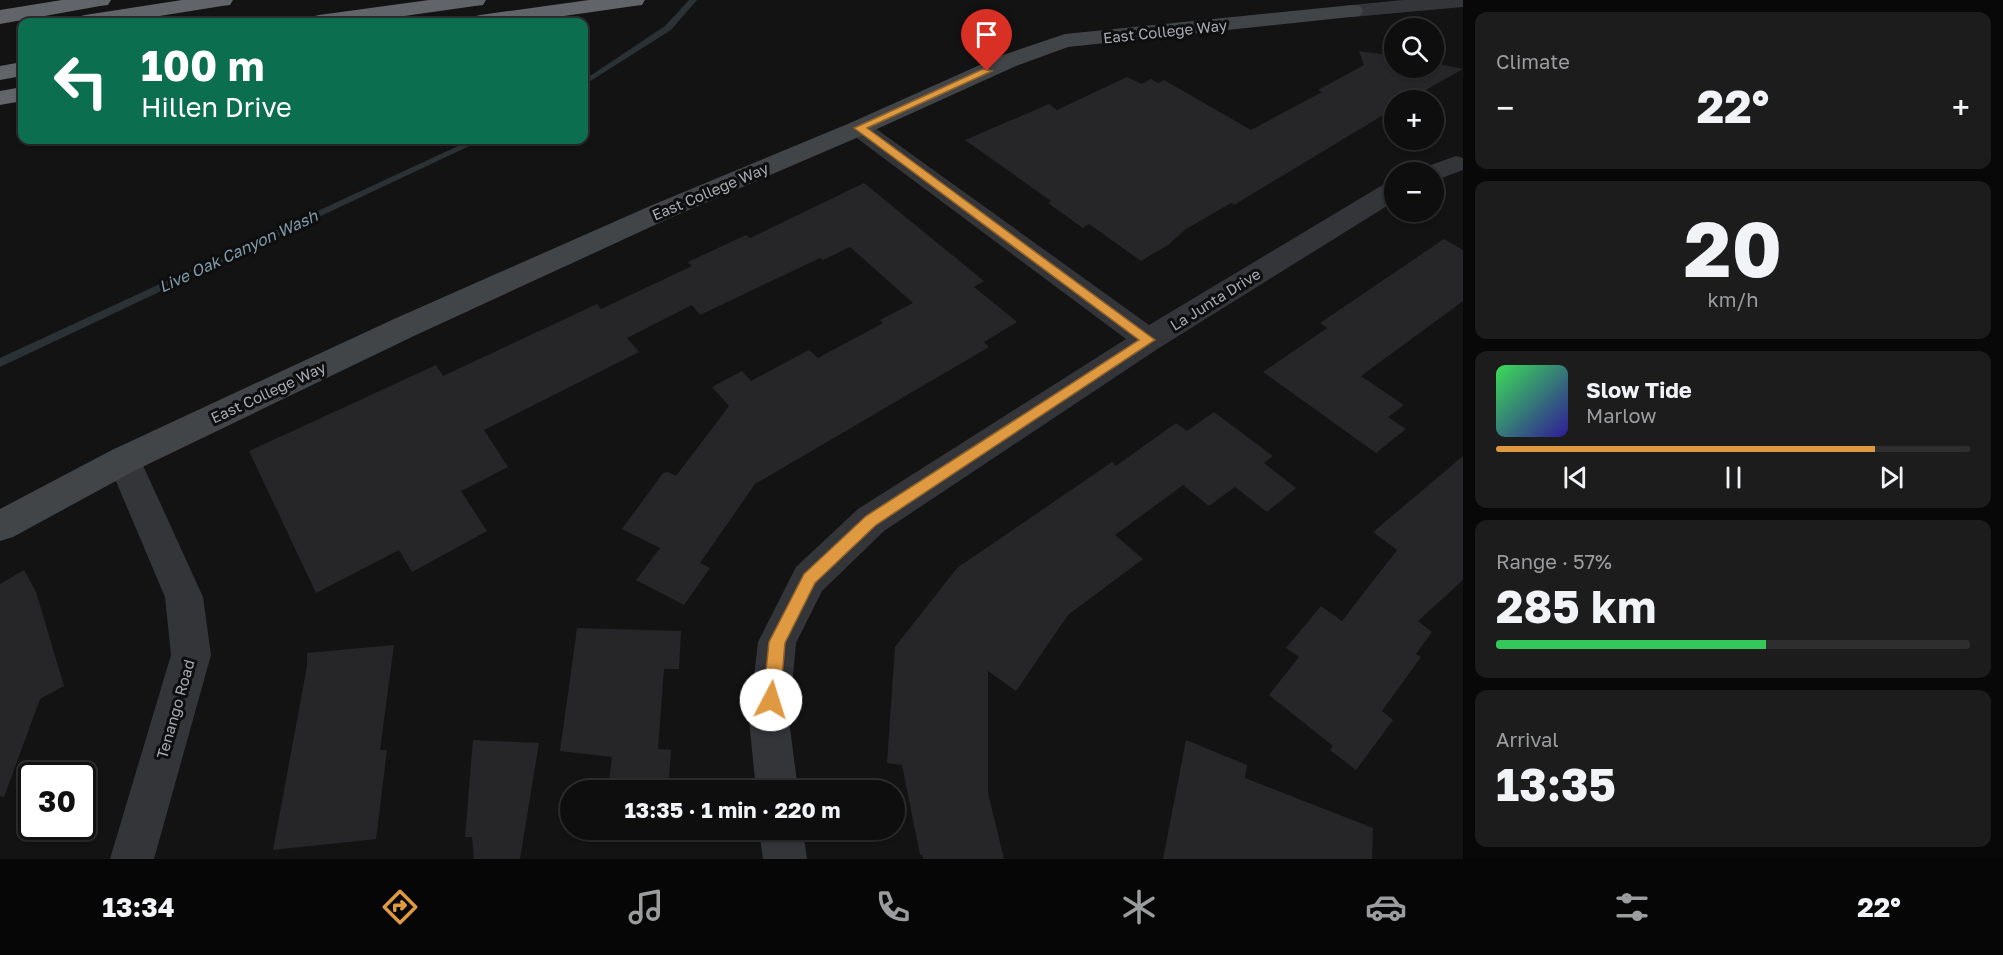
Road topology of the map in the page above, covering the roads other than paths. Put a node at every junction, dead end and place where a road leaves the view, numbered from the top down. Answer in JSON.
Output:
{"nodes":[{"id":1,"x":100,"y":0,"type":"edge"},
{"id":2,"x":222,"y":0,"type":"edge"},
{"id":3,"x":475,"y":0,"type":"edge"},
{"id":4,"x":634,"y":0,"type":"edge"},
{"id":5,"x":1463,"y":1,"type":"edge"},
{"id":6,"x":1346,"y":6,"type":"edge"},
{"id":7,"x":0,"y":16,"type":"edge"},
{"id":8,"x":110,"y":18,"type":"edge"},
{"id":9,"x":347,"y":18,"type":"edge"},
{"id":10,"x":508,"y":18,"type":"edge"},
{"id":11,"x":18,"y":34,"type":"edge"},
{"id":12,"x":0,"y":36,"type":"edge"},
{"id":13,"x":18,"y":70,"type":"edge"},
{"id":14,"x":0,"y":73,"type":"edge"},
{"id":15,"x":18,"y":95,"type":"edge"},
{"id":16,"x":0,"y":98,"type":"edge"},
{"id":17,"x":859,"y":128,"type":"junction"},
{"id":18,"x":1384,"y":196,"type":"edge"},
{"id":19,"x":1149,"y":340,"type":"junction"},
{"id":20,"x":124,"y":460,"type":"junction"},
{"id":21,"x":0,"y":526,"type":"edge"},
{"id":22,"x":776,"y":780,"type":"edge"},
{"id":23,"x":782,"y":840,"type":"edge"},
{"id":24,"x":132,"y":859,"type":"edge"},
{"id":25,"x":785,"y":859,"type":"edge"}],
"edges":[{"from":1,"to":7,"type":"highway"},
{"from":2,"to":8,"type":"highway"},
{"from":3,"to":9,"type":"highway"},
{"from":4,"to":10,"type":"highway"},
{"from":5,"to":6,"type":"street","name":"East College Way"},
{"from":6,"to":17,"type":"street","name":"East College Way"},
{"from":11,"to":12,"type":"highway"},
{"from":13,"to":14,"type":"highway"},
{"from":15,"to":16,"type":"highway"},
{"from":17,"to":19,"type":"street"},
{"from":17,"to":20,"type":"street","name":"East College Way"},
{"from":18,"to":19,"type":"street","name":"La Junta Drive"},
{"from":19,"to":22,"type":"street","name":"La Junta Drive"},
{"from":20,"to":21,"type":"street","name":"East College Way"},
{"from":20,"to":24,"type":"street","name":"Tenango Road"},
{"from":23,"to":25,"type":"street"}]}
